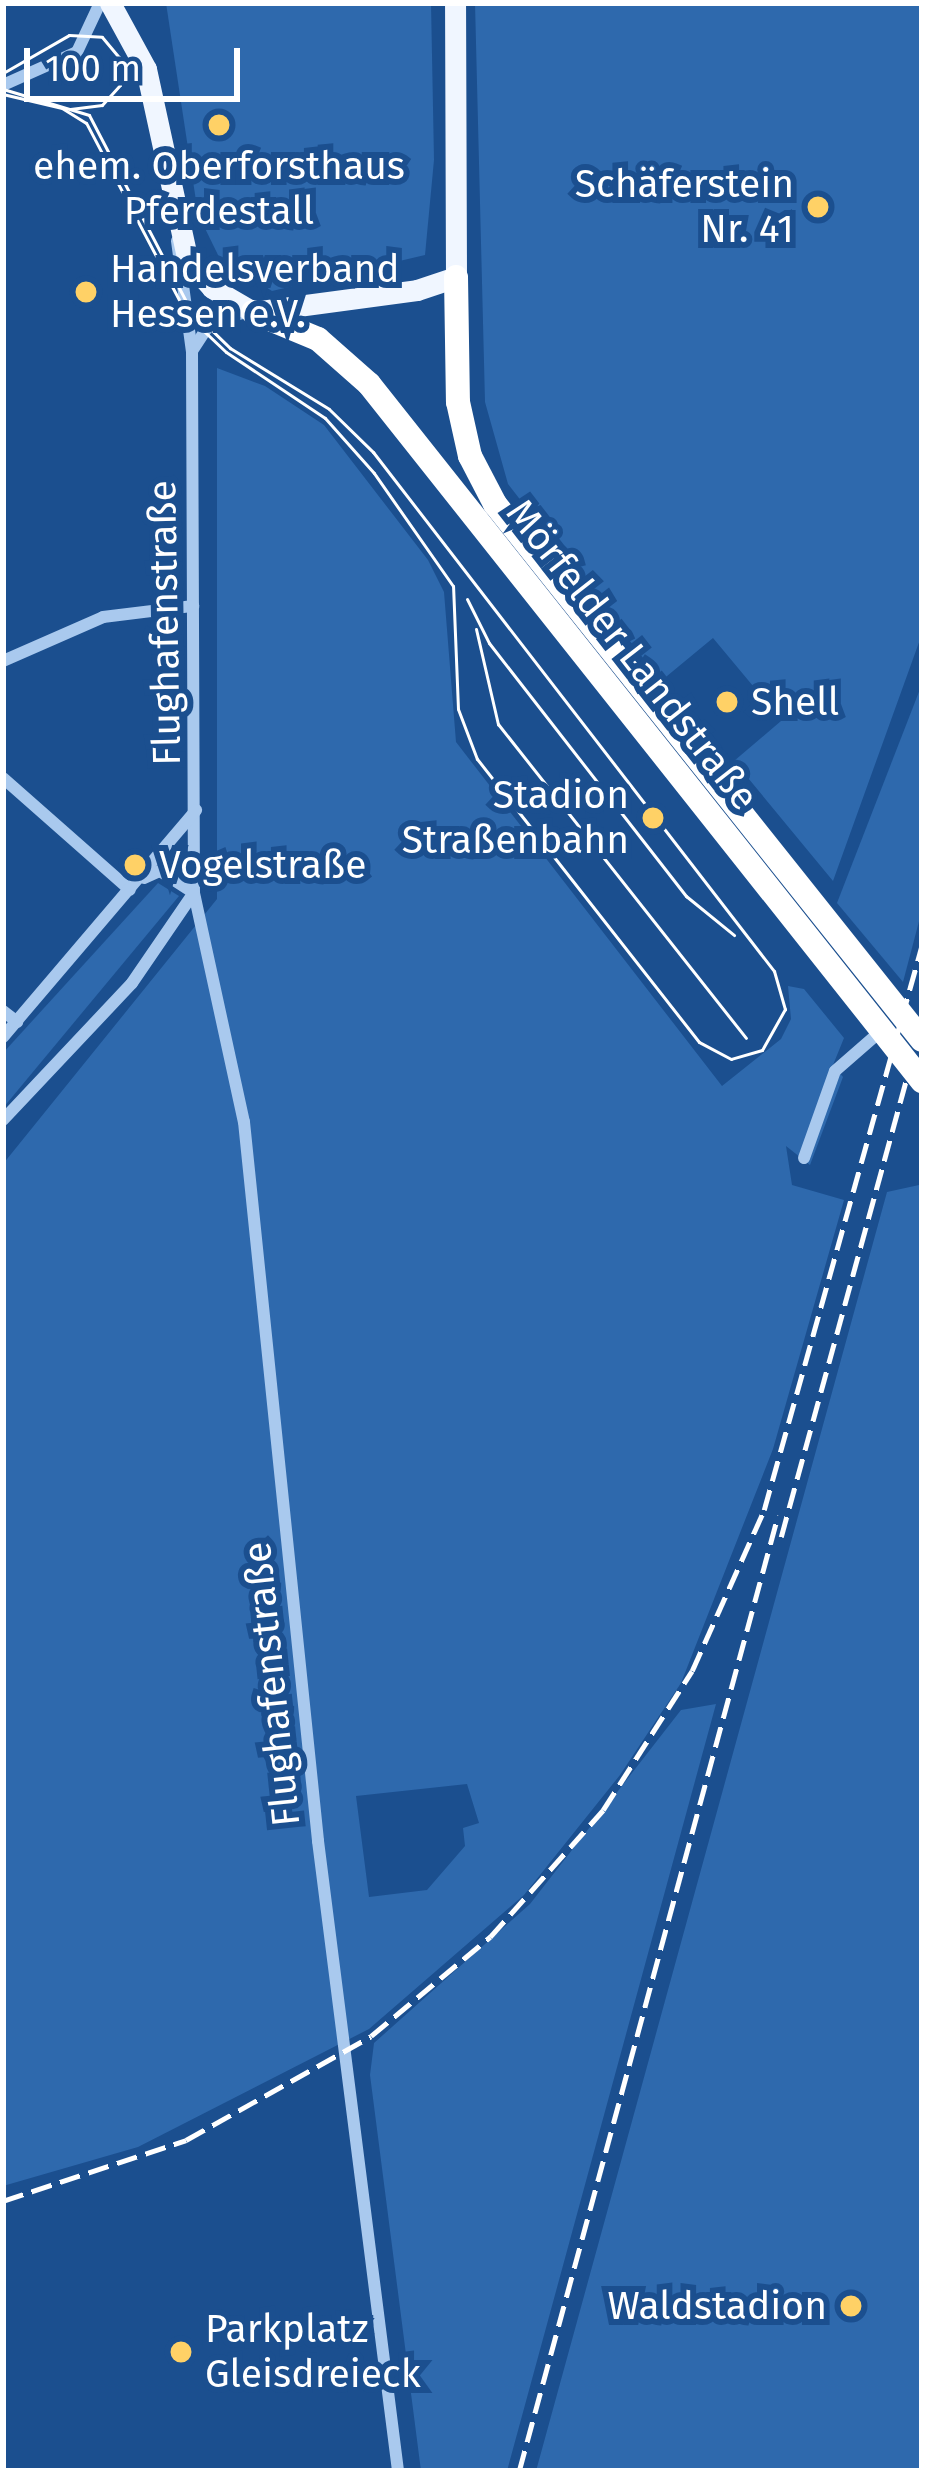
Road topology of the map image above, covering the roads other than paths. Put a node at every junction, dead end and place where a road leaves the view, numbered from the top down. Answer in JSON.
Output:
{"nodes":[{"id":1,"x":100,"y":3,"type":"edge"},
{"id":2,"x":110,"y":3,"type":"edge"},
{"id":3,"x":454,"y":3,"type":"edge"},
{"id":4,"x":3,"y":85,"type":"edge"},
{"id":5,"x":179,"y":234,"type":"junction"},
{"id":6,"x":456,"y":277,"type":"junction"},
{"id":7,"x":251,"y":312,"type":"junction"},
{"id":8,"x":192,"y":352,"type":"junction"},
{"id":9,"x":194,"y":606,"type":"junction"},
{"id":10,"x":3,"y":661,"type":"edge"},
{"id":11,"x":3,"y":778,"type":"edge"},
{"id":12,"x":197,"y":809,"type":"junction"},
{"id":13,"x":134,"y":886,"type":"junction"},
{"id":14,"x":194,"y":893,"type":"junction"},
{"id":15,"x":3,"y":1011,"type":"edge"},
{"id":16,"x":17,"y":1022,"type":"junction"},
{"id":17,"x":882,"y":1030,"type":"junction"},
{"id":18,"x":3,"y":1037,"type":"edge"},
{"id":19,"x":922,"y":1040,"type":"edge"},
{"id":20,"x":922,"y":1081,"type":"edge"},
{"id":21,"x":3,"y":1120,"type":"edge"},
{"id":22,"x":804,"y":1158,"type":"dead end"},
{"id":23,"x":398,"y":2471,"type":"edge"}],
"edges":[{"from":1,"to":4,"type":"street"},
{"from":2,"to":5,"type":"main road"},
{"from":3,"to":6,"type":"main road"},
{"from":5,"to":7,"type":"main road"},
{"from":5,"to":8,"type":"street","name":"Flughafenstraße"},
{"from":6,"to":7,"type":"main road"},
{"from":6,"to":19,"type":"highway","name":"Mörfelder Landstraße"},
{"from":7,"to":8,"type":"street"},
{"from":7,"to":17,"type":"highway","name":"Mörfelder Landstraße"},
{"from":8,"to":9,"type":"street","name":"Flughafenstraße"},
{"from":9,"to":10,"type":"street"},
{"from":9,"to":12,"type":"street","name":"Flughafenstraße"},
{"from":11,"to":13,"type":"street"},
{"from":12,"to":13,"type":"street"},
{"from":12,"to":14,"type":"street","name":"Flughafenstraße"},
{"from":13,"to":14,"type":"street"},
{"from":13,"to":16,"type":"street"},
{"from":14,"to":21,"type":"street"},
{"from":14,"to":23,"type":"street","name":"Flughafenstraße"},
{"from":15,"to":16,"type":"street"},
{"from":16,"to":18,"type":"street"},
{"from":17,"to":20,"type":"highway","name":"Mörfelder Landstraße"},
{"from":17,"to":22,"type":"street"}]}
